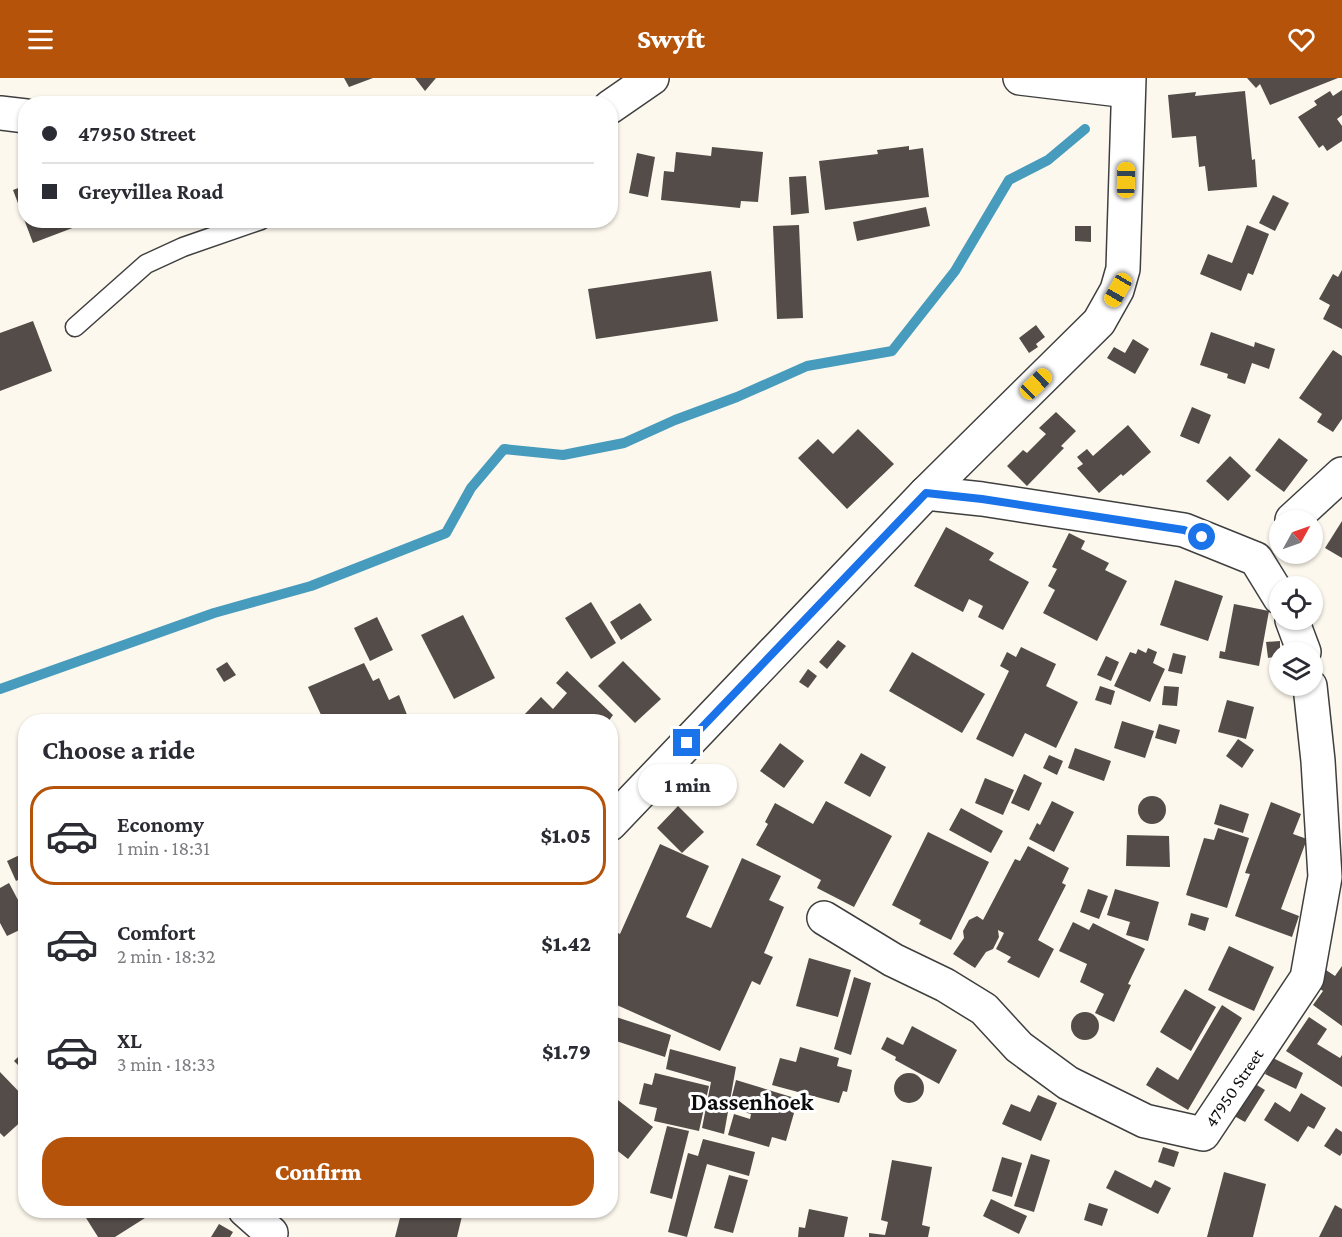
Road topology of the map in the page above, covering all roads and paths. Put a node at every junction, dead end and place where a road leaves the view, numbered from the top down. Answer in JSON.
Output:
{"nodes":[{"id":1,"x":652,"y":78,"type":"edge"},
{"id":2,"x":1020,"y":78,"type":"edge"},
{"id":3,"x":1128,"y":84,"type":"edge"},
{"id":4,"x":618,"y":101,"type":"edge"},
{"id":5,"x":0,"y":113,"type":"edge"},
{"id":6,"x":18,"y":115,"type":"edge"},
{"id":7,"x":238,"y":228,"type":"edge"},
{"id":8,"x":75,"y":327,"type":"dead end"},
{"id":9,"x":1342,"y":474,"type":"edge"},
{"id":10,"x":926,"y":493,"type":"junction"},
{"id":11,"x":1302,"y":510,"type":"edge"},
{"id":12,"x":1269,"y":545,"type":"edge"},
{"id":13,"x":1256,"y":558,"type":"junction"},
{"id":14,"x":1269,"y":579,"type":"edge"},
{"id":15,"x":1313,"y":696,"type":"edge"},
{"id":16,"x":1330,"y":764,"type":"edge"},
{"id":17,"x":618,"y":816,"type":"edge"},
{"id":18,"x":824,"y":918,"type":"dead end"},
{"id":19,"x":259,"y":1218,"type":"edge"},
{"id":20,"x":275,"y":1227,"type":"edge"}],
"edges":[{"from":1,"to":4,"type":"street"},
{"from":2,"to":3,"type":"street"},
{"from":3,"to":10,"type":"street"},
{"from":5,"to":6,"type":"street"},
{"from":7,"to":8,"type":"lane"},
{"from":9,"to":11,"type":"street"},
{"from":10,"to":13,"type":"street"},
{"from":10,"to":17,"type":"street"},
{"from":12,"to":13,"type":"street"},
{"from":13,"to":14,"type":"street"},
{"from":15,"to":16,"type":"street","name":"47950 Street"},
{"from":16,"to":18,"type":"street","name":"47950 Street"},
{"from":19,"to":20,"type":"street"}]}
